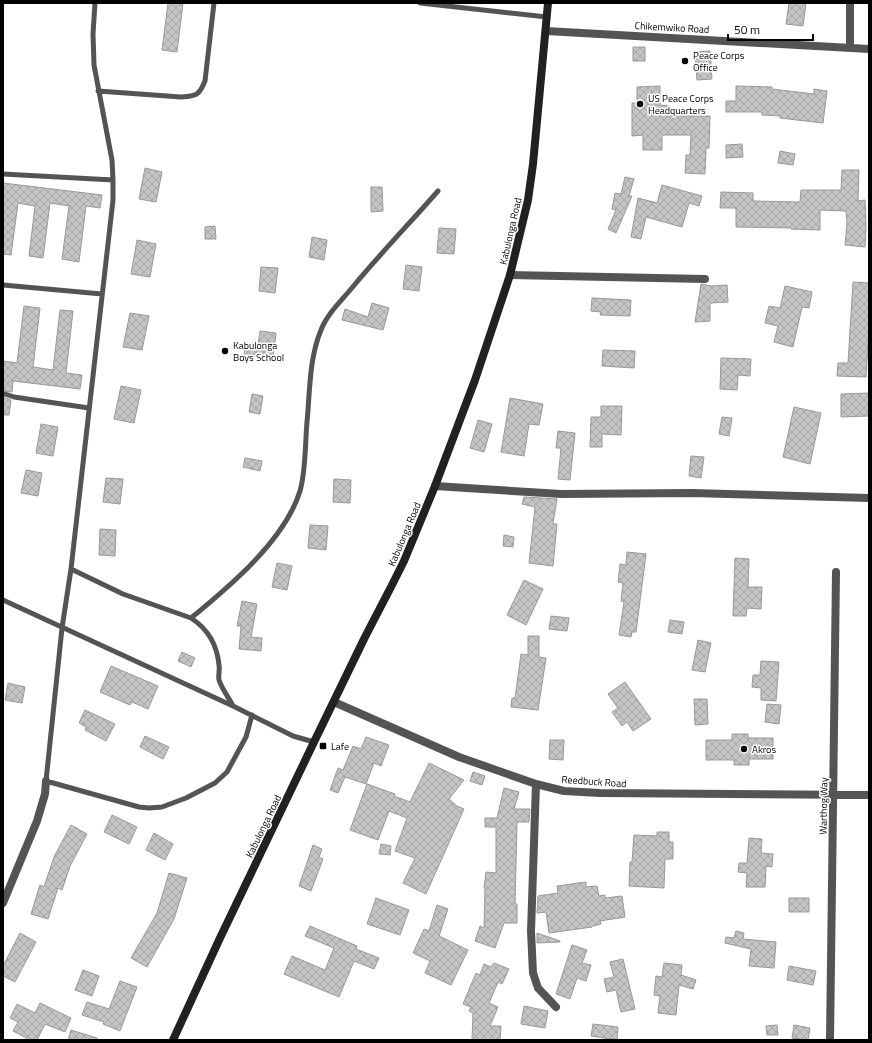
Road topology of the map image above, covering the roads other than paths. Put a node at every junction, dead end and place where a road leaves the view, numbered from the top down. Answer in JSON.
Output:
{"nodes":[{"id":1,"x":95,"y":3,"type":"edge"},
{"id":2,"x":214,"y":3,"type":"edge"},
{"id":3,"x":420,"y":3,"type":"edge"},
{"id":4,"x":548,"y":3,"type":"edge"},
{"id":5,"x":850,"y":3,"type":"edge"},
{"id":6,"x":547,"y":17,"type":"junction"},
{"id":7,"x":546,"y":31,"type":"junction"},
{"id":8,"x":850,"y":48,"type":"junction"},
{"id":9,"x":869,"y":49,"type":"edge"},
{"id":10,"x":98,"y":91,"type":"junction"},
{"id":11,"x":3,"y":174,"type":"edge"},
{"id":12,"x":113,"y":180,"type":"junction"},
{"id":13,"x":438,"y":192,"type":"dead end"},
{"id":14,"x":510,"y":275,"type":"junction"},
{"id":15,"x":705,"y":279,"type":"dead end"},
{"id":16,"x":3,"y":286,"type":"edge"},
{"id":17,"x":102,"y":294,"type":"junction"},
{"id":18,"x":5,"y":394,"type":"dead end"},
{"id":19,"x":89,"y":408,"type":"junction"},
{"id":20,"x":435,"y":486,"type":"junction"},
{"id":21,"x":869,"y":498,"type":"edge"},
{"id":22,"x":71,"y":569,"type":"junction"},
{"id":23,"x":836,"y":572,"type":"dead end"},
{"id":24,"x":3,"y":600,"type":"edge"},
{"id":25,"x":191,"y":618,"type":"junction"},
{"id":26,"x":62,"y":628,"type":"junction"},
{"id":27,"x":334,"y":702,"type":"junction"},
{"id":28,"x":233,"y":706,"type":"junction"},
{"id":29,"x":252,"y":715,"type":"junction"},
{"id":30,"x":314,"y":742,"type":"junction"},
{"id":31,"x":46,"y":781,"type":"junction"},
{"id":32,"x":536,"y":784,"type":"junction"},
{"id":33,"x":833,"y":794,"type":"junction"},
{"id":34,"x":869,"y":795,"type":"edge"},
{"id":35,"x":3,"y":903,"type":"edge"},
{"id":36,"x":556,"y":1007,"type":"dead end"},
{"id":37,"x":173,"y":1040,"type":"edge"},
{"id":38,"x":830,"y":1040,"type":"edge"}],
"edges":[{"from":1,"to":10,"type":"lane"},
{"from":2,"to":10,"type":"lane"},
{"from":3,"to":6,"type":"lane"},
{"from":4,"to":6,"type":"main road","name":"Kabulonga Road"},
{"from":5,"to":8,"type":"street"},
{"from":6,"to":7,"type":"main road","name":"Kabulonga Road"},
{"from":7,"to":8,"type":"street","name":"Chikemwiko Road"},
{"from":7,"to":14,"type":"main road","name":"Kabulonga Road"},
{"from":8,"to":9,"type":"street","name":"Chikemwiko Road"},
{"from":10,"to":12,"type":"lane"},
{"from":11,"to":12,"type":"lane"},
{"from":12,"to":17,"type":"lane"},
{"from":13,"to":25,"type":"lane"},
{"from":14,"to":15,"type":"street"},
{"from":14,"to":20,"type":"main road","name":"Kabulonga Road"},
{"from":16,"to":17,"type":"lane"},
{"from":17,"to":19,"type":"lane"},
{"from":18,"to":19,"type":"lane"},
{"from":19,"to":22,"type":"lane"},
{"from":20,"to":21,"type":"street"},
{"from":20,"to":27,"type":"main road","name":"Kabulonga Road"},
{"from":22,"to":25,"type":"lane"},
{"from":22,"to":26,"type":"lane"},
{"from":23,"to":33,"type":"street","name":"Warthog Way"},
{"from":24,"to":26,"type":"lane"},
{"from":25,"to":28,"type":"lane"},
{"from":26,"to":28,"type":"lane"},
{"from":26,"to":31,"type":"lane"},
{"from":27,"to":30,"type":"main road","name":"Kabulonga Road"},
{"from":27,"to":32,"type":"street","name":"Reedbuck Road"},
{"from":28,"to":29,"type":"lane"},
{"from":29,"to":30,"type":"lane"},
{"from":29,"to":31,"type":"lane"},
{"from":30,"to":37,"type":"main road","name":"Kabulonga Road"},
{"from":31,"to":35,"type":"street"},
{"from":32,"to":33,"type":"street","name":"Reedbuck Road"},
{"from":32,"to":36,"type":"street"},
{"from":33,"to":34,"type":"street","name":"Reedbuck Road"},
{"from":33,"to":38,"type":"street","name":"Warthog Way"}]}
